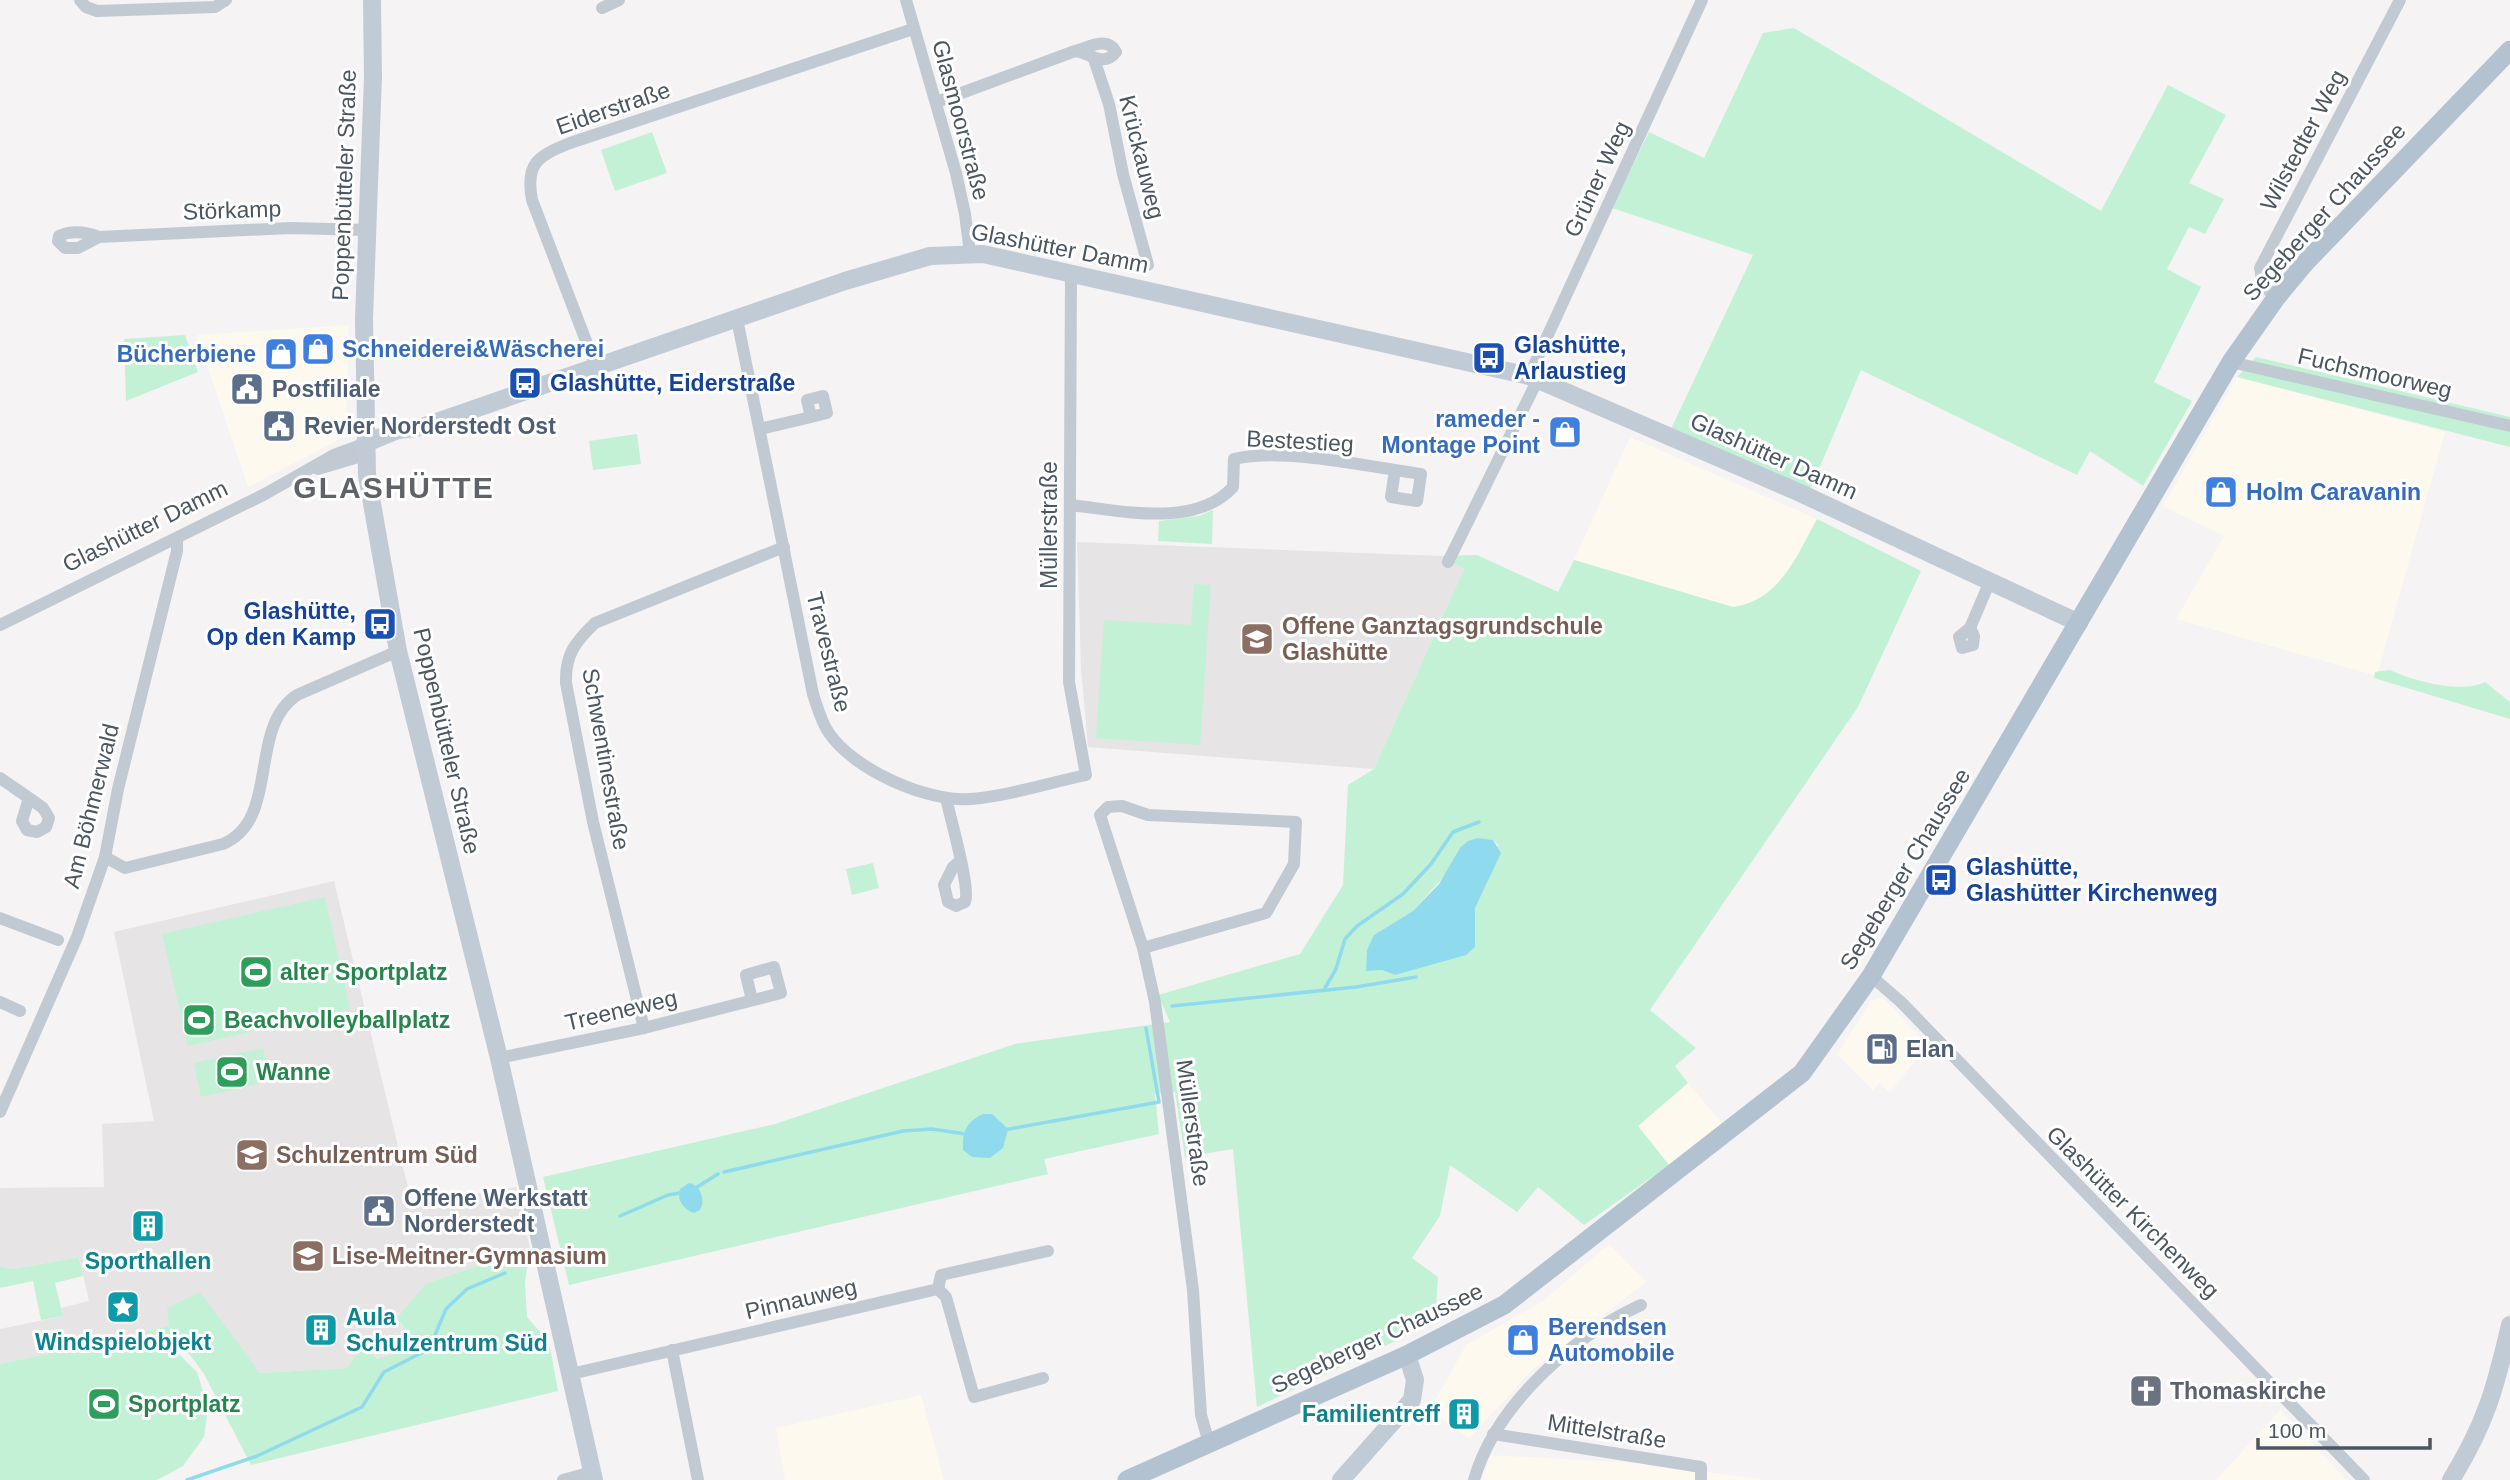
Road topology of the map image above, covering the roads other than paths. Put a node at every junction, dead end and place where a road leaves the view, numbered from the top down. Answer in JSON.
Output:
{"nodes":[{"id":1,"x":80,"y":0,"type":"edge"},
{"id":2,"x":226,"y":0,"type":"edge"},
{"id":3,"x":372,"y":0,"type":"edge"},
{"id":4,"x":619,"y":0,"type":"edge"},
{"id":5,"x":906,"y":0,"type":"edge"},
{"id":6,"x":1702,"y":0,"type":"edge"},
{"id":7,"x":2400,"y":0,"type":"edge"},
{"id":8,"x":602,"y":8,"type":"dead end"},
{"id":9,"x":913,"y":29,"type":"junction"},
{"id":10,"x":2510,"y":50,"type":"edge"},
{"id":11,"x":1075,"y":51,"type":"junction"},
{"id":12,"x":1094,"y":59,"type":"junction"},
{"id":13,"x":937,"y":102,"type":"junction"},
{"id":14,"x":367,"y":230,"type":"junction"},
{"id":15,"x":99,"y":237,"type":"dead end"},
{"id":16,"x":970,"y":253,"type":"junction"},
{"id":17,"x":1148,"y":265,"type":"dead end"},
{"id":18,"x":1071,"y":273,"type":"junction"},
{"id":19,"x":2276,"y":298,"type":"junction"},
{"id":20,"x":737,"y":319,"type":"junction"},
{"id":21,"x":2231,"y":362,"type":"junction"},
{"id":22,"x":596,"y":367,"type":"junction"},
{"id":23,"x":1533,"y":377,"type":"junction"},
{"id":24,"x":811,"y":417,"type":"dead end"},
{"id":25,"x":2510,"y":426,"type":"edge"},
{"id":26,"x":760,"y":429,"type":"junction"},
{"id":27,"x":364,"y":449,"type":"junction"},
{"id":28,"x":1395,"y":470,"type":"dead end"},
{"id":29,"x":1070,"y":505,"type":"junction"},
{"id":30,"x":177,"y":539,"type":"junction"},
{"id":31,"x":784,"y":547,"type":"junction"},
{"id":32,"x":1448,"y":562,"type":"dead end"},
{"id":33,"x":1990,"y":581,"type":"junction"},
{"id":34,"x":2079,"y":623,"type":"junction"},
{"id":35,"x":0,"y":625,"type":"edge"},
{"id":36,"x":1970,"y":628,"type":"dead end"},
{"id":37,"x":398,"y":651,"type":"junction"},
{"id":38,"x":1086,"y":775,"type":"joint"},
{"id":39,"x":0,"y":778,"type":"edge"},
{"id":40,"x":29,"y":798,"type":"dead end"},
{"id":41,"x":946,"y":798,"type":"junction"},
{"id":42,"x":105,"y":856,"type":"junction"},
{"id":43,"x":960,"y":861,"type":"dead end"},
{"id":44,"x":0,"y":918,"type":"edge"},
{"id":45,"x":58,"y":940,"type":"dead end"},
{"id":46,"x":1143,"y":948,"type":"junction"},
{"id":47,"x":1871,"y":976,"type":"junction"},
{"id":48,"x":752,"y":1000,"type":"dead end"},
{"id":49,"x":0,"y":1002,"type":"edge"},
{"id":50,"x":20,"y":1011,"type":"dead end"},
{"id":51,"x":644,"y":1028,"type":"junction"},
{"id":52,"x":499,"y":1058,"type":"junction"},
{"id":53,"x":0,"y":1112,"type":"edge"},
{"id":54,"x":1048,"y":1251,"type":"dead end"},
{"id":55,"x":938,"y":1289,"type":"junction"},
{"id":56,"x":1641,"y":1305,"type":"dead end"},
{"id":57,"x":2510,"y":1325,"type":"edge"},
{"id":58,"x":672,"y":1350,"type":"junction"},
{"id":59,"x":1407,"y":1355,"type":"junction"},
{"id":60,"x":571,"y":1374,"type":"junction"},
{"id":61,"x":1043,"y":1378,"type":"dead end"},
{"id":62,"x":1493,"y":1434,"type":"junction"},
{"id":63,"x":1209,"y":1443,"type":"junction"},
{"id":64,"x":593,"y":1476,"type":"edge"},
{"id":65,"x":563,"y":1480,"type":"edge"},
{"id":66,"x":698,"y":1480,"type":"edge"},
{"id":67,"x":1127,"y":1480,"type":"edge"},
{"id":68,"x":1341,"y":1480,"type":"edge"},
{"id":69,"x":1474,"y":1480,"type":"edge"},
{"id":70,"x":1701,"y":1480,"type":"edge"},
{"id":71,"x":2364,"y":1480,"type":"edge"},
{"id":72,"x":2451,"y":1480,"type":"edge"}],
"edges":[{"from":1,"to":2,"type":"street"},
{"from":3,"to":14,"type":"street","name":"Poppenbütteler Straße"},
{"from":4,"to":8,"type":"street"},
{"from":5,"to":9,"type":"street","name":"Glasmoorstraße"},
{"from":6,"to":23,"type":"street","name":"Grüner Weg"},
{"from":7,"to":19,"type":"street","name":"Wilstedter Weg"},
{"from":9,"to":13,"type":"street","name":"Glasmoorstraße"},
{"from":9,"to":22,"type":"street","name":"Eiderstraße"},
{"from":10,"to":19,"type":"main road","name":"Segeberger Chaussee"},
{"from":11,"to":12,"type":"street"},
{"from":11,"to":12,"type":"street"},
{"from":11,"to":13,"type":"street"},
{"from":12,"to":17,"type":"street","name":"Krückauweg"},
{"from":13,"to":16,"type":"street","name":"Glasmoorstraße"},
{"from":14,"to":15,"type":"street","name":"Störkamp"},
{"from":14,"to":27,"type":"street","name":"Poppenbütteler Straße"},
{"from":16,"to":18,"type":"street","name":"Glashütter Damm"},
{"from":16,"to":20,"type":"street","name":"Glashütter Damm"},
{"from":18,"to":23,"type":"street","name":"Glashütter Damm"},
{"from":18,"to":29,"type":"street","name":"Müllerstraße"},
{"from":19,"to":21,"type":"main road","name":"Segeberger Chaussee"},
{"from":20,"to":22,"type":"street","name":"Glashütter Damm"},
{"from":20,"to":26,"type":"street","name":"Travestraße"},
{"from":21,"to":25,"type":"street","name":"Fuchsmoorweg"},
{"from":21,"to":34,"type":"main road","name":"Segeberger Chaussee"},
{"from":22,"to":27,"type":"street","name":"Glashütter Damm"},
{"from":23,"to":32,"type":"street"},
{"from":23,"to":33,"type":"street","name":"Glashütter Damm"},
{"from":24,"to":26,"type":"street"},
{"from":26,"to":31,"type":"street","name":"Travestraße"},
{"from":27,"to":30,"type":"street","name":"Glashütter Damm"},
{"from":27,"to":37,"type":"street","name":"Poppenbütteler Straße"},
{"from":28,"to":29,"type":"street","name":"Bestestieg"},
{"from":29,"to":38,"type":"street","name":"Müllerstraße"},
{"from":30,"to":35,"type":"street","name":"Glashütter Damm"},
{"from":30,"to":42,"type":"street","name":"Am Böhmerwald"},
{"from":31,"to":41,"type":"street","name":"Travestraße"},
{"from":31,"to":51,"type":"street","name":"Schwentinestraße"},
{"from":33,"to":34,"type":"street","name":"Glashütter Damm"},
{"from":33,"to":36,"type":"street"},
{"from":34,"to":47,"type":"main road","name":"Segeberger Chaussee"},
{"from":37,"to":42,"type":"street"},
{"from":37,"to":52,"type":"street","name":"Poppenbütteler Straße"},
{"from":38,"to":41,"type":"street","name":"Travestraße"},
{"from":39,"to":40,"type":"street"},
{"from":41,"to":43,"type":"street"},
{"from":42,"to":53,"type":"street","name":"Am Böhmerwald"},
{"from":44,"to":45,"type":"street"},
{"from":46,"to":46,"type":"street","name":"Müllerstraße"},
{"from":46,"to":63,"type":"street","name":"Müllerstraße"},
{"from":47,"to":59,"type":"main road","name":"Segeberger Chaussee"},
{"from":47,"to":71,"type":"street","name":"Glashütter Kirchenweg"},
{"from":48,"to":51,"type":"street","name":"Treeneweg"},
{"from":49,"to":50,"type":"street"},
{"from":51,"to":52,"type":"street","name":"Treeneweg"},
{"from":52,"to":60,"type":"street","name":"Poppenbütteler Straße"},
{"from":54,"to":55,"type":"street","name":"Pinnauweg"},
{"from":55,"to":58,"type":"street","name":"Pinnauweg"},
{"from":55,"to":61,"type":"street"},
{"from":56,"to":62,"type":"street","name":"Mittelstraße"},
{"from":57,"to":72,"type":"street"},
{"from":58,"to":60,"type":"street","name":"Pinnauweg"},
{"from":58,"to":66,"type":"street"},
{"from":59,"to":63,"type":"main road","name":"Segeberger Chaussee"},
{"from":59,"to":68,"type":"street"},
{"from":60,"to":64,"type":"street","name":"Poppenbütteler Straße"},
{"from":62,"to":69,"type":"street","name":"Mittelstraße"},
{"from":62,"to":70,"type":"street","name":"Mittelstraße"},
{"from":63,"to":67,"type":"main road","name":"Segeberger Chaussee"},
{"from":64,"to":65,"type":"street"}]}
